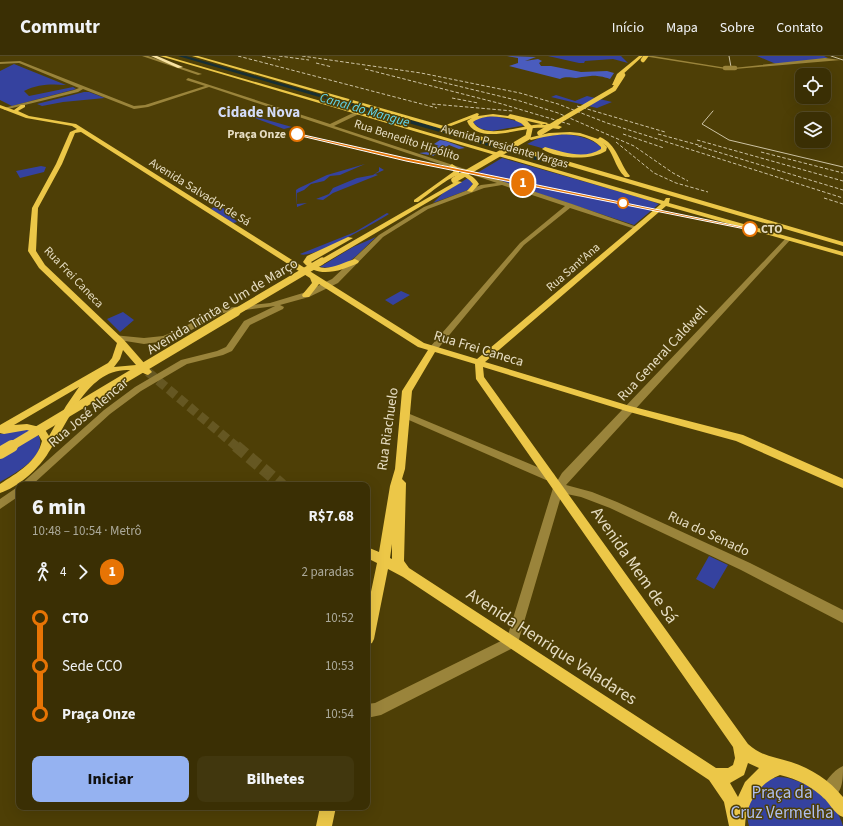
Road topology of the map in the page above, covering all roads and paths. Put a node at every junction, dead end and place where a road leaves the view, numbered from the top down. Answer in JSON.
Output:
{"nodes":[{"id":1,"x":8,"y":56,"type":"edge"},
{"id":2,"x":19,"y":56,"type":"edge"},
{"id":3,"x":144,"y":56,"type":"edge"},
{"id":4,"x":153,"y":56,"type":"edge"},
{"id":5,"x":161,"y":56,"type":"edge"},
{"id":6,"x":207,"y":56,"type":"edge"},
{"id":7,"x":171,"y":57,"type":"edge"},
{"id":8,"x":196,"y":57,"type":"edge"},
{"id":9,"x":644,"y":57,"type":"edge"},
{"id":10,"x":828,"y":57,"type":"edge"},
{"id":11,"x":188,"y":60,"type":"junction"},
{"id":12,"x":842,"y":60,"type":"edge"},
{"id":13,"x":10,"y":61,"type":"junction"},
{"id":14,"x":0,"y":62,"type":"edge"},
{"id":15,"x":0,"y":67,"type":"edge"},
{"id":16,"x":180,"y":67,"type":"junction"},
{"id":17,"x":248,"y":72,"type":"junction"},
{"id":18,"x":240,"y":75,"type":"junction"},
{"id":19,"x":263,"y":83,"type":"junction"},
{"id":20,"x":209,"y":86,"type":"junction"},
{"id":21,"x":83,"y":87,"type":"junction"},
{"id":22,"x":90,"y":90,"type":"junction"},
{"id":23,"x":76,"y":91,"type":"junction"},
{"id":24,"x":281,"y":92,"type":"junction"},
{"id":25,"x":336,"y":96,"type":"junction"},
{"id":26,"x":303,"y":98,"type":"junction"},
{"id":27,"x":315,"y":98,"type":"junction"},
{"id":28,"x":368,"y":103,"type":"junction"},
{"id":29,"x":22,"y":106,"type":"junction"},
{"id":30,"x":0,"y":109,"type":"edge"},
{"id":31,"x":6,"y":109,"type":"junction"},
{"id":32,"x":368,"y":110,"type":"junction"},
{"id":33,"x":14,"y":112,"type":"junction"},
{"id":34,"x":357,"y":113,"type":"junction"},
{"id":35,"x":28,"y":117,"type":"junction"},
{"id":36,"x":518,"y":118,"type":"junction"},
{"id":37,"x":376,"y":119,"type":"junction"},
{"id":38,"x":59,"y":122,"type":"junction"},
{"id":39,"x":341,"y":122,"type":"junction"},
{"id":40,"x":547,"y":124,"type":"dead end"},
{"id":41,"x":407,"y":125,"type":"junction"},
{"id":42,"x":449,"y":125,"type":"junction"},
{"id":43,"x":330,"y":126,"type":"junction"},
{"id":44,"x":527,"y":127,"type":"junction"},
{"id":45,"x":339,"y":129,"type":"junction"},
{"id":46,"x":82,"y":130,"type":"junction"},
{"id":47,"x":538,"y":133,"type":"junction"},
{"id":48,"x":72,"y":135,"type":"junction"},
{"id":49,"x":530,"y":138,"type":"junction"},
{"id":50,"x":499,"y":140,"type":"junction"},
{"id":51,"x":481,"y":144,"type":"junction"},
{"id":52,"x":558,"y":160,"type":"junction"},
{"id":53,"x":452,"y":166,"type":"junction"},
{"id":54,"x":549,"y":166,"type":"junction"},
{"id":55,"x":627,"y":176,"type":"junction"},
{"id":56,"x":455,"y":179,"type":"junction"},
{"id":57,"x":596,"y":180,"type":"junction"},
{"id":58,"x":661,"y":186,"type":"junction"},
{"id":59,"x":517,"y":189,"type":"junction"},
{"id":60,"x":444,"y":191,"type":"junction"},
{"id":61,"x":470,"y":191,"type":"junction"},
{"id":62,"x":651,"y":198,"type":"junction"},
{"id":63,"x":668,"y":198,"type":"junction"},
{"id":64,"x":570,"y":205,"type":"junction"},
{"id":65,"x":426,"y":208,"type":"junction"},
{"id":66,"x":723,"y":210,"type":"junction"},
{"id":67,"x":740,"y":218,"type":"junction"},
{"id":68,"x":637,"y":228,"type":"junction"},
{"id":69,"x":387,"y":231,"type":"junction"},
{"id":70,"x":843,"y":238,"type":"edge"},
{"id":71,"x":788,"y":239,"type":"junction"},
{"id":72,"x":353,"y":243,"type":"junction"},
{"id":73,"x":843,"y":244,"type":"edge"},
{"id":74,"x":843,"y":248,"type":"edge"},
{"id":75,"x":843,"y":254,"type":"edge"},
{"id":76,"x":282,"y":256,"type":"junction"},
{"id":77,"x":321,"y":257,"type":"junction"},
{"id":78,"x":355,"y":261,"type":"junction"},
{"id":79,"x":313,"y":276,"type":"junction"},
{"id":80,"x":328,"y":286,"type":"junction"},
{"id":81,"x":306,"y":295,"type":"junction"},
{"id":82,"x":294,"y":300,"type":"junction"},
{"id":83,"x":119,"y":340,"type":"junction"},
{"id":84,"x":433,"y":349,"type":"junction"},
{"id":85,"x":479,"y":362,"type":"junction"},
{"id":86,"x":629,"y":409,"type":"junction"},
{"id":87,"x":405,"y":415,"type":"junction"},
{"id":88,"x":0,"y":430,"type":"edge"},
{"id":89,"x":0,"y":447,"type":"edge"},
{"id":90,"x":0,"y":453,"type":"edge"},
{"id":91,"x":43,"y":454,"type":"junction"},
{"id":92,"x":400,"y":469,"type":"junction"},
{"id":93,"x":28,"y":482,"type":"edge"},
{"id":94,"x":554,"y":483,"type":"junction"},
{"id":95,"x":843,"y":484,"type":"edge"},
{"id":96,"x":0,"y":489,"type":"edge"},
{"id":97,"x":16,"y":492,"type":"edge"},
{"id":98,"x":0,"y":505,"type":"edge"},
{"id":99,"x":370,"y":554,"type":"edge"},
{"id":100,"x":383,"y":560,"type":"junction"},
{"id":101,"x":406,"y":573,"type":"junction"},
{"id":102,"x":843,"y":617,"type":"edge"},
{"id":103,"x":370,"y":623,"type":"edge"},
{"id":104,"x":512,"y":642,"type":"junction"},
{"id":105,"x":370,"y":711,"type":"edge"},
{"id":106,"x":740,"y":744,"type":"junction"},
{"id":107,"x":782,"y":768,"type":"junction"},
{"id":108,"x":843,"y":774,"type":"edge"},
{"id":109,"x":714,"y":775,"type":"junction"},
{"id":110,"x":828,"y":793,"type":"junction"},
{"id":111,"x":843,"y":809,"type":"edge"},
{"id":112,"x":327,"y":810,"type":"edge"},
{"id":113,"x":324,"y":826,"type":"edge"},
{"id":114,"x":737,"y":826,"type":"edge"}],
"edges":[{"from":1,"to":14,"type":"street"},
{"from":2,"to":13,"type":"street"},
{"from":3,"to":16,"type":"street"},
{"from":4,"to":16,"type":"highway"},
{"from":5,"to":7,"type":"main road","name":"Avenida Presidente Vargas"},
{"from":5,"to":16,"type":"main road"},
{"from":6,"to":28,"type":"main road","name":"Avenida Presidente Vargas"},
{"from":7,"to":11,"type":"main road","name":"Avenida Presidente Vargas"},
{"from":7,"to":24,"type":"main road","name":"Avenida Presidente Vargas"},
{"from":8,"to":11,"type":"main road"},
{"from":8,"to":17,"type":"main road","name":"Avenida Presidente Vargas"},
{"from":9,"to":10,"type":"street","bridge":true},
{"from":9,"to":47,"type":"main road","bridge":true},
{"from":9,"to":47,"type":"main road","bridge":true},
{"from":10,"to":12,"type":"street"},
{"from":11,"to":18,"type":"main road","name":"Avenida Presidente Vargas"},
{"from":13,"to":14,"type":"street"},
{"from":13,"to":15,"type":"street"},
{"from":13,"to":21,"type":"street"},
{"from":16,"to":20,"type":"street","name":"Rua Benedito Hipólito"},
{"from":17,"to":18,"type":"main road"},
{"from":17,"to":25,"type":"main road","name":"Avenida Presidente Vargas"},
{"from":18,"to":19,"type":"main road","name":"Avenida Presidente Vargas"},
{"from":19,"to":24,"type":"main road"},
{"from":19,"to":27,"type":"main road","name":"Avenida Presidente Vargas"},
{"from":20,"to":22,"type":"street"},
{"from":20,"to":43,"type":"street","name":"Rua Benedito Hipólito"},
{"from":21,"to":22,"type":"street"},
{"from":21,"to":23,"type":"street"},
{"from":22,"to":23,"type":"street"},
{"from":23,"to":29,"type":"street"},
{"from":24,"to":26,"type":"main road","name":"Avenida Presidente Vargas"},
{"from":25,"to":28,"type":"main road"},
{"from":25,"to":32,"type":"main road","name":"Avenida Presidente Vargas"},
{"from":26,"to":27,"type":"main road"},
{"from":26,"to":34,"type":"main road","name":"Avenida Presidente Vargas"},
{"from":27,"to":32,"type":"main road","name":"Avenida Presidente Vargas"},
{"from":28,"to":42,"type":"main road","name":"Avenida Presidente Vargas"},
{"from":29,"to":31,"type":"street"},
{"from":29,"to":33,"type":"main road"},
{"from":30,"to":31,"type":"main road"},
{"from":30,"to":35,"type":"main road"},
{"from":31,"to":33,"type":"main road"},
{"from":32,"to":34,"type":"main road"},
{"from":32,"to":41,"type":"main road","name":"Avenida Presidente Vargas"},
{"from":32,"to":51,"type":"main road","name":"Avenida Presidente Vargas"},
{"from":33,"to":35,"type":"main road"},
{"from":34,"to":37,"type":"main road","name":"Avenida Presidente Vargas"},
{"from":34,"to":39,"type":"street"},
{"from":35,"to":38,"type":"main road","name":"Avenida Salvador de Sá"},
{"from":36,"to":40,"type":"main road"},
{"from":36,"to":42,"type":"main road"},
{"from":36,"to":44,"type":"main road"},
{"from":36,"to":44,"type":"main road"},
{"from":36,"to":49,"type":"main road","bridge":true},
{"from":37,"to":41,"type":"main road"},
{"from":37,"to":51,"type":"main road","name":"Avenida Presidente Vargas"},
{"from":38,"to":46,"type":"main road","name":"Avenida Salvador de Sá"},
{"from":38,"to":48,"type":"main road"},
{"from":39,"to":43,"type":"street"},
{"from":39,"to":45,"type":"street"},
{"from":41,"to":51,"type":"main road","name":"Avenida Presidente Vargas"},
{"from":42,"to":50,"type":"main road","name":"Avenida Presidente Vargas"},
{"from":43,"to":45,"type":"street","name":"Rua Benedito Hipólito"},
{"from":44,"to":55,"type":"main road"},
{"from":45,"to":53,"type":"street","name":"Rua Benedito Hipólito"},
{"from":46,"to":48,"type":"main road"},
{"from":46,"to":76,"type":"main road","name":"Avenida Salvador de Sá"},
{"from":47,"to":49,"type":"main road"},
{"from":48,"to":83,"type":"main road","name":"Rua Frei Caneca"},
{"from":49,"to":50,"type":"main road"},
{"from":49,"to":56,"type":"main road","bridge":true},
{"from":50,"to":55,"type":"main road","name":"Avenida Presidente Vargas"},
{"from":51,"to":52,"type":"main road","name":"Avenida Presidente Vargas"},
{"from":51,"to":54,"type":"main road","name":"Avenida Presidente Vargas"},
{"from":51,"to":62,"type":"main road","name":"Avenida Presidente Vargas"},
{"from":52,"to":54,"type":"main road"},
{"from":52,"to":63,"type":"main road","name":"Avenida Presidente Vargas"},
{"from":53,"to":56,"type":"main road"},
{"from":53,"to":59,"type":"street","name":"Rua Benedito Hipólito"},
{"from":54,"to":57,"type":"main road","name":"Avenida Presidente Vargas"},
{"from":55,"to":58,"type":"main road","name":"Avenida Presidente Vargas"},
{"from":56,"to":60,"type":"main road","name":"Avenida Trinta e Um de Março"},
{"from":56,"to":61,"type":"main road"},
{"from":56,"to":77,"type":"main road","name":"Avenida Trinta e Um de Março"},
{"from":57,"to":62,"type":"main road"},
{"from":57,"to":63,"type":"main road","name":"Avenida Presidente Vargas"},
{"from":58,"to":63,"type":"main road"},
{"from":58,"to":70,"type":"main road","name":"Avenida Presidente Vargas"},
{"from":59,"to":61,"type":"street"},
{"from":59,"to":64,"type":"street","name":"Rua Benedito Hipólito"},
{"from":60,"to":65,"type":"main road"},
{"from":60,"to":72,"type":"main road","name":"Avenida Trinta e Um de Março"},
{"from":61,"to":65,"type":"street"},
{"from":62,"to":63,"type":"main road","name":"Avenida Presidente Vargas"},
{"from":63,"to":66,"type":"main road","name":"Avenida Presidente Vargas"},
{"from":63,"to":67,"type":"main road","name":"Avenida Presidente Vargas"},
{"from":63,"to":68,"type":"main road","name":"Rua Sant'Ana"},
{"from":63,"to":71,"type":"main road","name":"Avenida Presidente Vargas"},
{"from":64,"to":68,"type":"street","name":"Rua Benedito Hipólito"},
{"from":64,"to":84,"type":"street"},
{"from":65,"to":69,"type":"street"},
{"from":66,"to":67,"type":"main road"},
{"from":66,"to":73,"type":"main road","name":"Avenida Presidente Vargas"},
{"from":67,"to":74,"type":"main road","name":"Avenida Presidente Vargas"},
{"from":68,"to":85,"type":"main road","name":"Rua Sant'Ana"},
{"from":69,"to":72,"type":"main road"},
{"from":69,"to":78,"type":"street"},
{"from":71,"to":75,"type":"main road","name":"Avenida Presidente Vargas"},
{"from":71,"to":86,"type":"street","name":"Rua General Caldwell"},
{"from":72,"to":77,"type":"main road","name":"Avenida Trinta e Um de Março"},
{"from":76,"to":77,"type":"main road"},
{"from":76,"to":79,"type":"main road","name":"Avenida Salvador de Sá"},
{"from":77,"to":78,"type":"main road"},
{"from":77,"to":89,"type":"main road","name":"Avenida Trinta e Um de Março"},
{"from":77,"to":90,"type":"main road","name":"Avenida Trinta e Um de Março","bridge":true},
{"from":78,"to":80,"type":"street"},
{"from":79,"to":80,"type":"main road","name":"Avenida Salvador de Sá"},
{"from":79,"to":81,"type":"main road"},
{"from":80,"to":81,"type":"street"},
{"from":80,"to":84,"type":"main road","name":"Rua Frei Caneca"},
{"from":81,"to":82,"type":"street"},
{"from":82,"to":83,"type":"street"},
{"from":82,"to":93,"type":"street","name":"Rua José Alencar"},
{"from":83,"to":88,"type":"main road"},
{"from":83,"to":91,"type":"main road","name":"Rua Frei Caneca"},
{"from":84,"to":85,"type":"main road","name":"Rua Frei Caneca"},
{"from":84,"to":87,"type":"main road","name":"Rua Riachuelo"},
{"from":85,"to":86,"type":"main road","name":"Rua Frei Caneca"},
{"from":85,"to":94,"type":"main road","name":"Avenida Mem de Sá"},
{"from":86,"to":94,"type":"street","name":"Rua General Caldwell"},
{"from":86,"to":95,"type":"main road","name":"Rua Frei Caneca"},
{"from":87,"to":92,"type":"main road","name":"Rua Riachuelo"},
{"from":87,"to":94,"type":"street","name":"Rua do Senado"},
{"from":88,"to":91,"type":"main road"},
{"from":91,"to":96,"type":"main road"},
{"from":92,"to":100,"type":"main road","name":"Rua Riachuelo"},
{"from":92,"to":101,"type":"main road"},
{"from":94,"to":102,"type":"street","name":"Rua do Senado"},
{"from":94,"to":104,"type":"street","name":"Rua General Caldwell"},
{"from":94,"to":106,"type":"main road","name":"Avenida Mem de Sá"},
{"from":97,"to":98,"type":"street"},
{"from":99,"to":100,"type":"main road","name":"Avenida Henrique Valadares"},
{"from":100,"to":101,"type":"main road","name":"Avenida Henrique Valadares"},
{"from":100,"to":103,"type":"main road","name":"Rua Riachuelo"},
{"from":101,"to":104,"type":"main road","name":"Avenida Henrique Valadares"},
{"from":104,"to":105,"type":"street"},
{"from":104,"to":109,"type":"main road","name":"Avenida Henrique Valadares"},
{"from":106,"to":107,"type":"main road","name":"Avenida Mem de Sá"},
{"from":106,"to":109,"type":"main road"},
{"from":107,"to":110,"type":"main road"},
{"from":107,"to":114,"type":"main road"},
{"from":108,"to":110,"type":"street"},
{"from":109,"to":114,"type":"main road"},
{"from":110,"to":111,"type":"main road"},
{"from":112,"to":113,"type":"main road"}]}
